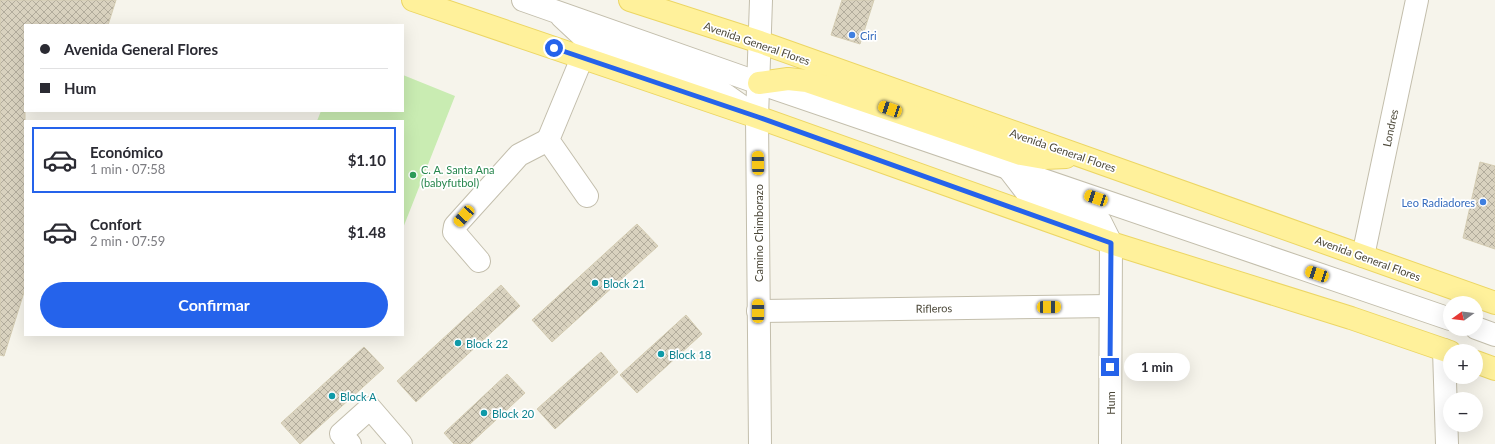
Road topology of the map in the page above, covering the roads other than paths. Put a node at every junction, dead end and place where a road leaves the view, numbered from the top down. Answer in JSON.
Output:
{"nodes":[{"id":1,"x":412,"y":0,"type":"edge"},
{"id":2,"x":523,"y":0,"type":"edge"},
{"id":3,"x":630,"y":0,"type":"edge"},
{"id":4,"x":761,"y":0,"type":"edge"},
{"id":5,"x":1417,"y":0,"type":"edge"},
{"id":6,"x":557,"y":12,"type":"junction"},
{"id":7,"x":760,"y":42,"type":"junction"},
{"id":8,"x":582,"y":58,"type":"junction"},
{"id":9,"x":759,"y":83,"type":"junction"},
{"id":10,"x":758,"y":117,"type":"junction"},
{"id":11,"x":548,"y":140,"type":"junction"},
{"id":12,"x":1083,"y":156,"type":"junction"},
{"id":13,"x":1008,"y":168,"type":"junction"},
{"id":14,"x":587,"y":196,"type":"dead end"},
{"id":15,"x":1111,"y":243,"type":"junction"},
{"id":16,"x":1363,"y":256,"type":"junction"},
{"id":17,"x":479,"y":261,"type":"dead end"},
{"id":18,"x":1495,"y":303,"type":"edge"},
{"id":19,"x":1110,"y":306,"type":"junction"},
{"id":20,"x":758,"y":311,"type":"junction"},
{"id":21,"x":1443,"y":317,"type":"edge"},
{"id":22,"x":1483,"y":331,"type":"edge"},
{"id":23,"x":1495,"y":335,"type":"edge"},
{"id":24,"x":1443,"y":351,"type":"edge"},
{"id":25,"x":1483,"y":365,"type":"edge"},
{"id":26,"x":1495,"y":369,"type":"edge"},
{"id":27,"x":1447,"y":384,"type":"edge"},
{"id":28,"x":345,"y":439,"type":"edge"},
{"id":29,"x":401,"y":444,"type":"edge"},
{"id":30,"x":760,"y":444,"type":"edge"},
{"id":31,"x":1110,"y":444,"type":"edge"},
{"id":32,"x":1447,"y":444,"type":"edge"}],
"edges":[{"from":1,"to":8,"type":"main road"},
{"from":2,"to":6,"type":"street"},
{"from":3,"to":7,"type":"main road","name":"Avenida General Flores"},
{"from":4,"to":7,"type":"street","name":"Camino Chimborazo"},
{"from":5,"to":16,"type":"street","name":"Londres"},
{"from":6,"to":9,"type":"street"},
{"from":6,"to":10,"type":"street"},
{"from":7,"to":9,"type":"street","name":"Camino Chimborazo"},
{"from":7,"to":12,"type":"main road","name":"Avenida General Flores"},
{"from":8,"to":10,"type":"main road"},
{"from":8,"to":11,"type":"street"},
{"from":9,"to":10,"type":"street","name":"Camino Chimborazo"},
{"from":9,"to":12,"type":"main road"},
{"from":9,"to":13,"type":"street"},
{"from":10,"to":15,"type":"main road"},
{"from":10,"to":20,"type":"street","name":"Camino Chimborazo"},
{"from":11,"to":14,"type":"street"},
{"from":11,"to":17,"type":"street"},
{"from":12,"to":16,"type":"main road","name":"Avenida General Flores"},
{"from":13,"to":15,"type":"street"},
{"from":13,"to":21,"type":"street"},
{"from":15,"to":19,"type":"street","name":"Hum"},
{"from":15,"to":24,"type":"main road"},
{"from":16,"to":18,"type":"main road","name":"Avenida General Flores"},
{"from":19,"to":20,"type":"street","name":"Rifleros"},
{"from":19,"to":31,"type":"street","name":"Hum"},
{"from":20,"to":30,"type":"street","name":"Camino Chimborazo"},
{"from":22,"to":23,"type":"street"},
{"from":25,"to":26,"type":"main road"},
{"from":27,"to":32,"type":"street"},
{"from":28,"to":29,"type":"street"}]}
